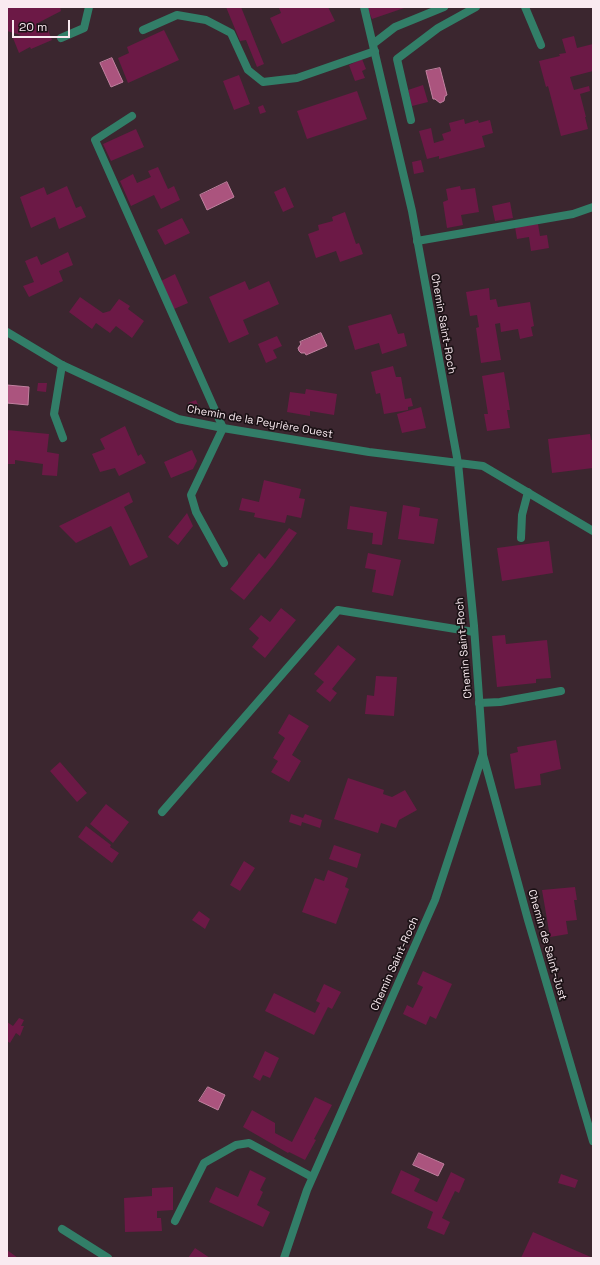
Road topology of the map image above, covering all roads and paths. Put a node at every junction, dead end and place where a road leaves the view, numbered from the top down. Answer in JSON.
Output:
{"nodes":[{"id":1,"x":89,"y":7,"type":"edge"},
{"id":2,"x":364,"y":7,"type":"edge"},
{"id":3,"x":444,"y":7,"type":"edge"},
{"id":4,"x":476,"y":7,"type":"edge"},
{"id":5,"x":525,"y":7,"type":"edge"},
{"id":6,"x":143,"y":30,"type":"dead end"},
{"id":7,"x":61,"y":38,"type":"dead end"},
{"id":8,"x":541,"y":45,"type":"dead end"},
{"id":9,"x":374,"y":48,"type":"junction"},
{"id":10,"x":132,"y":116,"type":"dead end"},
{"id":11,"x":410,"y":120,"type":"dead end"},
{"id":12,"x":593,"y":207,"type":"edge"},
{"id":13,"x":417,"y":241,"type":"junction"},
{"id":14,"x":7,"y":332,"type":"edge"},
{"id":15,"x":62,"y":365,"type":"junction"},
{"id":16,"x":223,"y":428,"type":"junction"},
{"id":17,"x":63,"y":438,"type":"dead end"},
{"id":18,"x":458,"y":463,"type":"junction"},
{"id":19,"x":528,"y":492,"type":"junction"},
{"id":20,"x":593,"y":531,"type":"edge"},
{"id":21,"x":521,"y":538,"type":"dead end"},
{"id":22,"x":224,"y":563,"type":"dead end"},
{"id":23,"x":474,"y":632,"type":"junction"},
{"id":24,"x":561,"y":691,"type":"dead end"},
{"id":25,"x":479,"y":703,"type":"junction"},
{"id":26,"x":483,"y":754,"type":"junction"},
{"id":27,"x":162,"y":812,"type":"dead end"},
{"id":28,"x":593,"y":1141,"type":"edge"},
{"id":29,"x":312,"y":1177,"type":"junction"},
{"id":30,"x":175,"y":1221,"type":"dead end"},
{"id":31,"x":62,"y":1229,"type":"dead end"},
{"id":32,"x":108,"y":1258,"type":"edge"},
{"id":33,"x":284,"y":1258,"type":"edge"}],
"edges":[{"from":1,"to":7,"type":"street"},
{"from":2,"to":9,"type":"street","name":"Chemin Saint-Roch"},
{"from":3,"to":9,"type":"street"},
{"from":4,"to":11,"type":"street"},
{"from":5,"to":8,"type":"street"},
{"from":6,"to":9,"type":"street"},
{"from":9,"to":13,"type":"street","name":"Chemin Saint-Roch"},
{"from":10,"to":16,"type":"street"},
{"from":12,"to":13,"type":"street"},
{"from":13,"to":18,"type":"street","name":"Chemin Saint-Roch"},
{"from":14,"to":15,"type":"street","name":"Chemin de la Peyrière Ouest"},
{"from":15,"to":16,"type":"street","name":"Chemin de la Peyrière Ouest"},
{"from":15,"to":17,"type":"street"},
{"from":16,"to":18,"type":"street","name":"Chemin de la Peyrière Ouest"},
{"from":16,"to":22,"type":"street"},
{"from":18,"to":19,"type":"street","name":"Chemin de la Peyrière Ouest"},
{"from":18,"to":23,"type":"street","name":"Chemin Saint-Roch"},
{"from":19,"to":20,"type":"street","name":"Chemin de la Peyrière Ouest"},
{"from":19,"to":21,"type":"street"},
{"from":23,"to":25,"type":"street","name":"Chemin Saint-Roch"},
{"from":23,"to":27,"type":"street"},
{"from":24,"to":25,"type":"street"},
{"from":25,"to":26,"type":"street","name":"Chemin Saint-Roch"},
{"from":26,"to":28,"type":"street","name":"Chemin de Saint-Just"},
{"from":26,"to":29,"type":"street","name":"Chemin Saint-Roch"},
{"from":29,"to":30,"type":"street"},
{"from":29,"to":33,"type":"street","name":"Chemin Saint-Roch"},
{"from":31,"to":32,"type":"street"}]}
